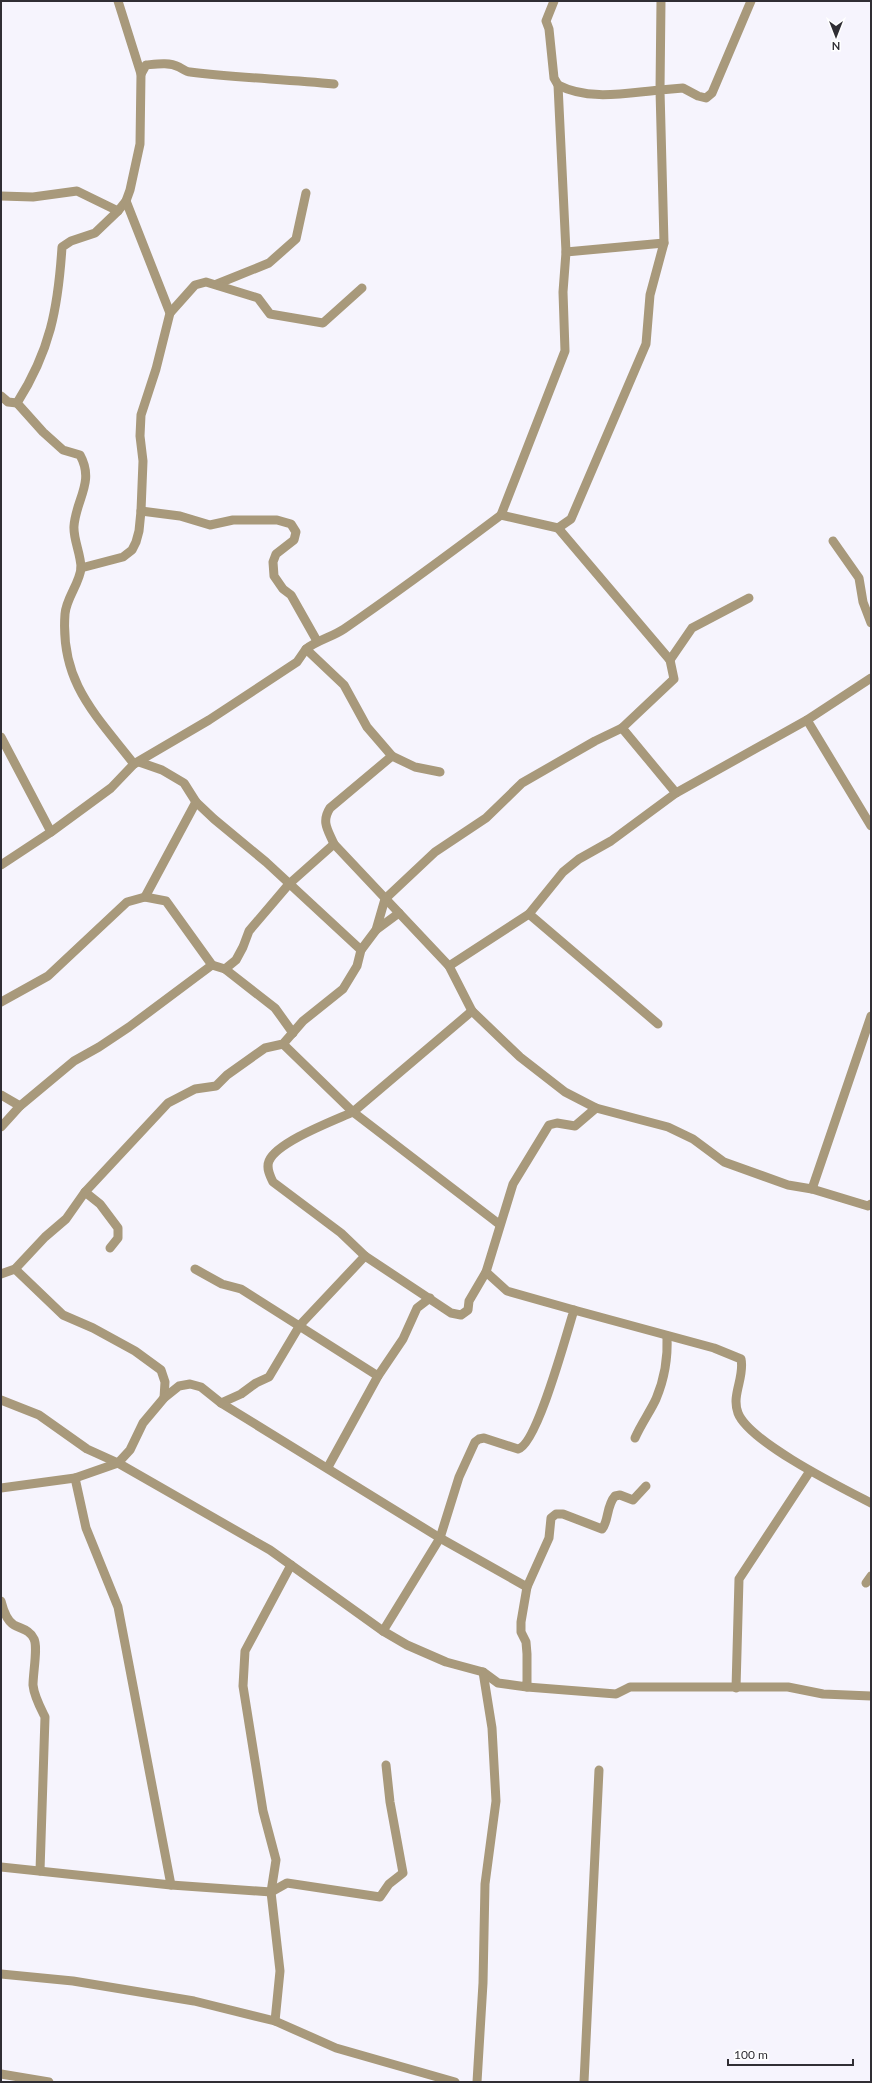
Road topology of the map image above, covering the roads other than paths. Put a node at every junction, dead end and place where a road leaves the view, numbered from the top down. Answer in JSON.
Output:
{"nodes":[{"id":1,"x":118,"y":1,"type":"edge"},
{"id":2,"x":554,"y":1,"type":"edge"},
{"id":3,"x":661,"y":1,"type":"edge"},
{"id":4,"x":751,"y":1,"type":"edge"},
{"id":5,"x":141,"y":74,"type":"junction"},
{"id":6,"x":334,"y":84,"type":"dead end"},
{"id":7,"x":558,"y":85,"type":"junction"},
{"id":8,"x":660,"y":90,"type":"junction"},
{"id":9,"x":306,"y":193,"type":"dead end"},
{"id":10,"x":1,"y":196,"type":"edge"},
{"id":11,"x":126,"y":201,"type":"junction"},
{"id":12,"x":118,"y":211,"type":"junction"},
{"id":13,"x":664,"y":243,"type":"junction"},
{"id":14,"x":566,"y":252,"type":"junction"},
{"id":15,"x":217,"y":284,"type":"junction"},
{"id":16,"x":362,"y":288,"type":"dead end"},
{"id":17,"x":170,"y":313,"type":"junction"},
{"id":18,"x":1,"y":396,"type":"edge"},
{"id":19,"x":17,"y":403,"type":"junction"},
{"id":20,"x":142,"y":511,"type":"junction"},
{"id":21,"x":501,"y":515,"type":"junction"},
{"id":22,"x":558,"y":528,"type":"junction"},
{"id":23,"x":833,"y":541,"type":"dead end"},
{"id":24,"x":81,"y":568,"type":"junction"},
{"id":25,"x":749,"y":598,"type":"dead end"},
{"id":26,"x":871,"y":623,"type":"edge"},
{"id":27,"x":317,"y":641,"type":"junction"},
{"id":28,"x":306,"y":649,"type":"junction"},
{"id":29,"x":670,"y":660,"type":"junction"},
{"id":30,"x":871,"y":678,"type":"edge"},
{"id":31,"x":807,"y":720,"type":"junction"},
{"id":32,"x":622,"y":728,"type":"junction"},
{"id":33,"x":1,"y":737,"type":"edge"},
{"id":34,"x":392,"y":756,"type":"junction"},
{"id":35,"x":137,"y":763,"type":"junction"},
{"id":36,"x":440,"y":772,"type":"dead end"},
{"id":37,"x":676,"y":793,"type":"junction"},
{"id":38,"x":196,"y":802,"type":"junction"},
{"id":39,"x":871,"y":826,"type":"edge"},
{"id":40,"x":51,"y":832,"type":"junction"},
{"id":41,"x":334,"y":844,"type":"junction"},
{"id":42,"x":1,"y":865,"type":"edge"},
{"id":43,"x":289,"y":884,"type":"junction"},
{"id":44,"x":145,"y":897,"type":"junction"},
{"id":45,"x":385,"y":899,"type":"junction"},
{"id":46,"x":398,"y":913,"type":"junction"},
{"id":47,"x":529,"y":914,"type":"junction"},
{"id":48,"x":376,"y":930,"type":"junction"},
{"id":49,"x":361,"y":950,"type":"junction"},
{"id":50,"x":212,"y":965,"type":"junction"},
{"id":51,"x":449,"y":966,"type":"junction"},
{"id":52,"x":225,"y":969,"type":"junction"},
{"id":53,"x":1,"y":1002,"type":"edge"},
{"id":54,"x":472,"y":1011,"type":"junction"},
{"id":55,"x":871,"y":1016,"type":"edge"},
{"id":56,"x":658,"y":1024,"type":"dead end"},
{"id":57,"x":293,"y":1033,"type":"junction"},
{"id":58,"x":283,"y":1044,"type":"junction"},
{"id":59,"x":1,"y":1095,"type":"edge"},
{"id":60,"x":20,"y":1106,"type":"junction"},
{"id":61,"x":596,"y":1108,"type":"junction"},
{"id":62,"x":353,"y":1112,"type":"junction"},
{"id":63,"x":1,"y":1127,"type":"edge"},
{"id":64,"x":812,"y":1189,"type":"junction"},
{"id":65,"x":85,"y":1192,"type":"junction"},
{"id":66,"x":870,"y":1206,"type":"edge"},
{"id":67,"x":499,"y":1224,"type":"junction"},
{"id":68,"x":110,"y":1248,"type":"dead end"},
{"id":69,"x":365,"y":1256,"type":"junction"},
{"id":70,"x":15,"y":1269,"type":"junction"},
{"id":71,"x":195,"y":1269,"type":"dead end"},
{"id":72,"x":486,"y":1272,"type":"junction"},
{"id":73,"x":1,"y":1274,"type":"edge"},
{"id":74,"x":430,"y":1298,"type":"junction"},
{"id":75,"x":574,"y":1310,"type":"junction"},
{"id":76,"x":300,"y":1325,"type":"junction"},
{"id":77,"x":667,"y":1336,"type":"junction"},
{"id":78,"x":378,"y":1376,"type":"junction"},
{"id":79,"x":164,"y":1398,"type":"junction"},
{"id":80,"x":1,"y":1400,"type":"edge"},
{"id":81,"x":221,"y":1403,"type":"junction"},
{"id":82,"x":635,"y":1438,"type":"dead end"},
{"id":83,"x":118,"y":1463,"type":"junction"},
{"id":84,"x":328,"y":1467,"type":"junction"},
{"id":85,"x":810,"y":1471,"type":"junction"},
{"id":86,"x":75,"y":1478,"type":"junction"},
{"id":87,"x":646,"y":1486,"type":"dead end"},
{"id":88,"x":1,"y":1488,"type":"edge"},
{"id":89,"x":871,"y":1503,"type":"edge"},
{"id":90,"x":440,"y":1538,"type":"junction"},
{"id":91,"x":291,"y":1565,"type":"junction"},
{"id":92,"x":527,"y":1587,"type":"junction"},
{"id":93,"x":1,"y":1601,"type":"edge"},
{"id":94,"x":383,"y":1631,"type":"junction"},
{"id":95,"x":483,"y":1672,"type":"junction"},
{"id":96,"x":527,"y":1687,"type":"junction"},
{"id":97,"x":736,"y":1688,"type":"junction"},
{"id":98,"x":871,"y":1696,"type":"edge"},
{"id":99,"x":386,"y":1765,"type":"dead end"},
{"id":100,"x":599,"y":1770,"type":"dead end"},
{"id":101,"x":1,"y":1866,"type":"edge"},
{"id":102,"x":40,"y":1871,"type":"junction"},
{"id":103,"x":171,"y":1885,"type":"junction"},
{"id":104,"x":272,"y":1892,"type":"junction"},
{"id":105,"x":1,"y":1974,"type":"edge"},
{"id":106,"x":275,"y":2021,"type":"junction"},
{"id":107,"x":1,"y":2074,"type":"edge"},
{"id":108,"x":49,"y":2082,"type":"edge"},
{"id":109,"x":455,"y":2082,"type":"edge"},
{"id":110,"x":478,"y":2082,"type":"edge"},
{"id":111,"x":584,"y":2082,"type":"edge"}],
"edges":[{"from":1,"to":5,"type":"street"},
{"from":2,"to":7,"type":"street"},
{"from":3,"to":8,"type":"street"},
{"from":4,"to":8,"type":"street"},
{"from":5,"to":6,"type":"street"},
{"from":5,"to":11,"type":"street"},
{"from":7,"to":8,"type":"street"},
{"from":7,"to":14,"type":"street"},
{"from":8,"to":13,"type":"street"},
{"from":9,"to":15,"type":"street"},
{"from":10,"to":12,"type":"street"},
{"from":11,"to":12,"type":"street"},
{"from":11,"to":17,"type":"street"},
{"from":12,"to":19,"type":"street"},
{"from":13,"to":14,"type":"street"},
{"from":13,"to":22,"type":"street"},
{"from":14,"to":21,"type":"street"},
{"from":15,"to":16,"type":"street"},
{"from":15,"to":17,"type":"street"},
{"from":17,"to":20,"type":"street"},
{"from":18,"to":19,"type":"street"},
{"from":19,"to":24,"type":"street"},
{"from":20,"to":24,"type":"street"},
{"from":20,"to":27,"type":"street"},
{"from":21,"to":22,"type":"street"},
{"from":21,"to":27,"type":"street"},
{"from":22,"to":29,"type":"street"},
{"from":23,"to":26,"type":"street"},
{"from":24,"to":35,"type":"street"},
{"from":25,"to":29,"type":"street"},
{"from":27,"to":28,"type":"street"},
{"from":28,"to":34,"type":"street"},
{"from":28,"to":35,"type":"street"},
{"from":29,"to":32,"type":"street"},
{"from":30,"to":31,"type":"street"},
{"from":31,"to":37,"type":"street"},
{"from":31,"to":39,"type":"street"},
{"from":32,"to":37,"type":"street"},
{"from":32,"to":45,"type":"street"},
{"from":33,"to":40,"type":"street"},
{"from":34,"to":36,"type":"street"},
{"from":34,"to":41,"type":"street"},
{"from":35,"to":38,"type":"street"},
{"from":35,"to":40,"type":"street"},
{"from":37,"to":47,"type":"street"},
{"from":38,"to":43,"type":"street"},
{"from":38,"to":44,"type":"street"},
{"from":40,"to":42,"type":"street"},
{"from":41,"to":43,"type":"street"},
{"from":41,"to":45,"type":"street"},
{"from":43,"to":49,"type":"street"},
{"from":43,"to":52,"type":"street"},
{"from":44,"to":50,"type":"street"},
{"from":44,"to":53,"type":"street"},
{"from":45,"to":46,"type":"street"},
{"from":45,"to":48,"type":"street"},
{"from":46,"to":48,"type":"street"},
{"from":46,"to":51,"type":"street"},
{"from":47,"to":51,"type":"street"},
{"from":47,"to":56,"type":"street"},
{"from":48,"to":49,"type":"street"},
{"from":49,"to":57,"type":"street"},
{"from":50,"to":52,"type":"street"},
{"from":50,"to":60,"type":"street"},
{"from":51,"to":54,"type":"street"},
{"from":52,"to":57,"type":"street"},
{"from":54,"to":61,"type":"street"},
{"from":54,"to":62,"type":"street"},
{"from":55,"to":64,"type":"street"},
{"from":57,"to":58,"type":"street"},
{"from":58,"to":62,"type":"street"},
{"from":58,"to":65,"type":"street"},
{"from":59,"to":60,"type":"street"},
{"from":60,"to":63,"type":"street"},
{"from":61,"to":64,"type":"street"},
{"from":61,"to":67,"type":"street"},
{"from":62,"to":67,"type":"street"},
{"from":62,"to":69,"type":"street"},
{"from":64,"to":66,"type":"street"},
{"from":65,"to":68,"type":"street"},
{"from":65,"to":70,"type":"street"},
{"from":67,"to":72,"type":"street"},
{"from":69,"to":74,"type":"street"},
{"from":69,"to":76,"type":"street"},
{"from":70,"to":73,"type":"street"},
{"from":70,"to":79,"type":"street"},
{"from":71,"to":76,"type":"street"},
{"from":72,"to":74,"type":"street"},
{"from":72,"to":75,"type":"street"},
{"from":74,"to":78,"type":"street"},
{"from":75,"to":77,"type":"street"},
{"from":75,"to":90,"type":"street"},
{"from":76,"to":78,"type":"street"},
{"from":76,"to":81,"type":"street"},
{"from":77,"to":82,"type":"street"},
{"from":77,"to":85,"type":"street"},
{"from":78,"to":84,"type":"street"},
{"from":79,"to":81,"type":"street"},
{"from":79,"to":83,"type":"street"},
{"from":80,"to":83,"type":"street"},
{"from":81,"to":84,"type":"street"},
{"from":83,"to":86,"type":"street"},
{"from":83,"to":91,"type":"street"},
{"from":84,"to":90,"type":"street"},
{"from":85,"to":89,"type":"street"},
{"from":85,"to":97,"type":"street"},
{"from":86,"to":88,"type":"street"},
{"from":86,"to":103,"type":"street"},
{"from":87,"to":92,"type":"street"},
{"from":90,"to":92,"type":"street"},
{"from":90,"to":94,"type":"street"},
{"from":91,"to":94,"type":"street"},
{"from":91,"to":104,"type":"street"},
{"from":92,"to":96,"type":"street"},
{"from":93,"to":102,"type":"street"},
{"from":94,"to":95,"type":"street"},
{"from":95,"to":96,"type":"street"},
{"from":95,"to":110,"type":"street"},
{"from":96,"to":97,"type":"street"},
{"from":97,"to":98,"type":"street"},
{"from":99,"to":104,"type":"street"},
{"from":100,"to":111,"type":"street"},
{"from":101,"to":102,"type":"street"},
{"from":102,"to":103,"type":"street"},
{"from":103,"to":104,"type":"street"},
{"from":104,"to":106,"type":"street"},
{"from":105,"to":106,"type":"street"},
{"from":106,"to":109,"type":"street"},
{"from":107,"to":108,"type":"street"}]}
